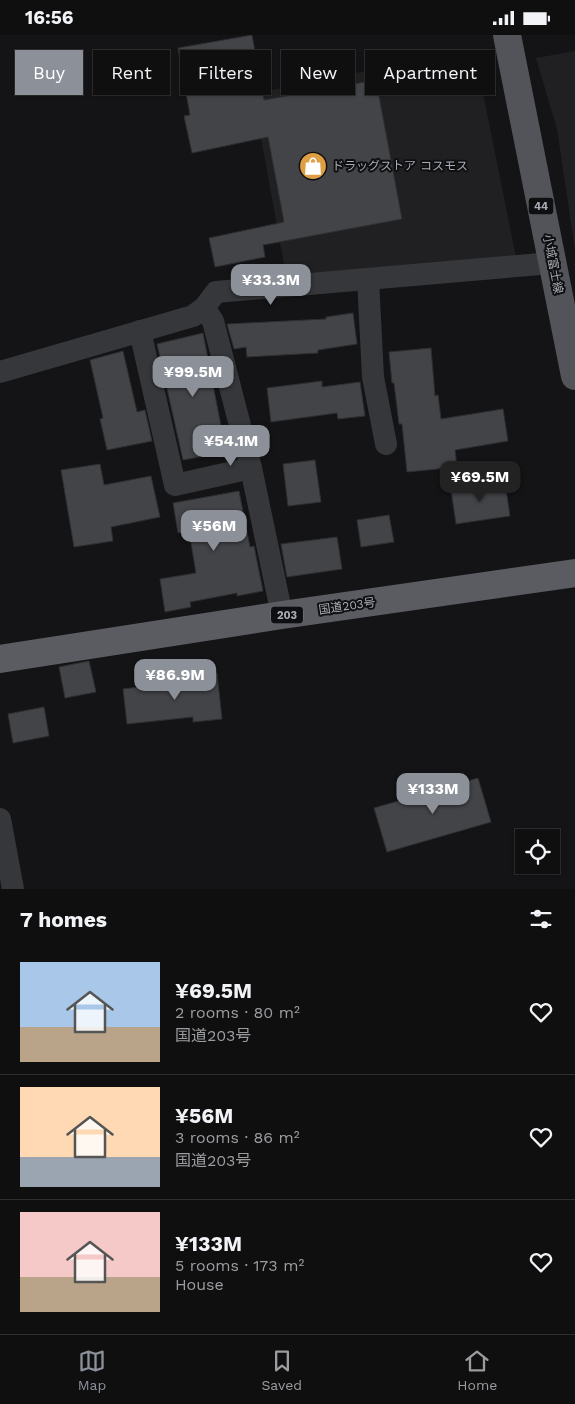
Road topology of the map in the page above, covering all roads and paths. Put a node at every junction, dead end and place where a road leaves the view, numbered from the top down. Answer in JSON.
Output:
{"nodes":[{"id":1,"x":507,"y":35,"type":"edge"},
{"id":2,"x":552,"y":263,"type":"junction"},
{"id":3,"x":368,"y":279,"type":"junction"},
{"id":4,"x":204,"y":307,"type":"junction"},
{"id":5,"x":140,"y":331,"type":"junction"},
{"id":6,"x":0,"y":372,"type":"edge"},
{"id":7,"x":575,"y":376,"type":"edge"},
{"id":8,"x":386,"y":444,"type":"dead end"},
{"id":9,"x":250,"y":468,"type":"junction"},
{"id":10,"x":575,"y":573,"type":"edge"},
{"id":11,"x":282,"y":615,"type":"junction"},
{"id":12,"x":0,"y":659,"type":"edge"},
{"id":13,"x":0,"y":819,"type":"edge"},
{"id":14,"x":9,"y":885,"type":"edge"}],
"edges":[{"from":1,"to":2,"type":"main road","name":"小城富士線","number":"44"},
{"from":2,"to":3,"type":"street"},
{"from":2,"to":7,"type":"main road","name":"小城富士線","number":"44"},
{"from":3,"to":4,"type":"street"},
{"from":3,"to":8,"type":"street"},
{"from":4,"to":5,"type":"street"},
{"from":4,"to":9,"type":"street"},
{"from":5,"to":6,"type":"street"},
{"from":5,"to":9,"type":"street"},
{"from":9,"to":11,"type":"street"},
{"from":10,"to":11,"type":"highway","name":"国道203号","number":"203"},
{"from":11,"to":12,"type":"highway","name":"国道203号","number":"203"},
{"from":13,"to":14,"type":"street"}]}
